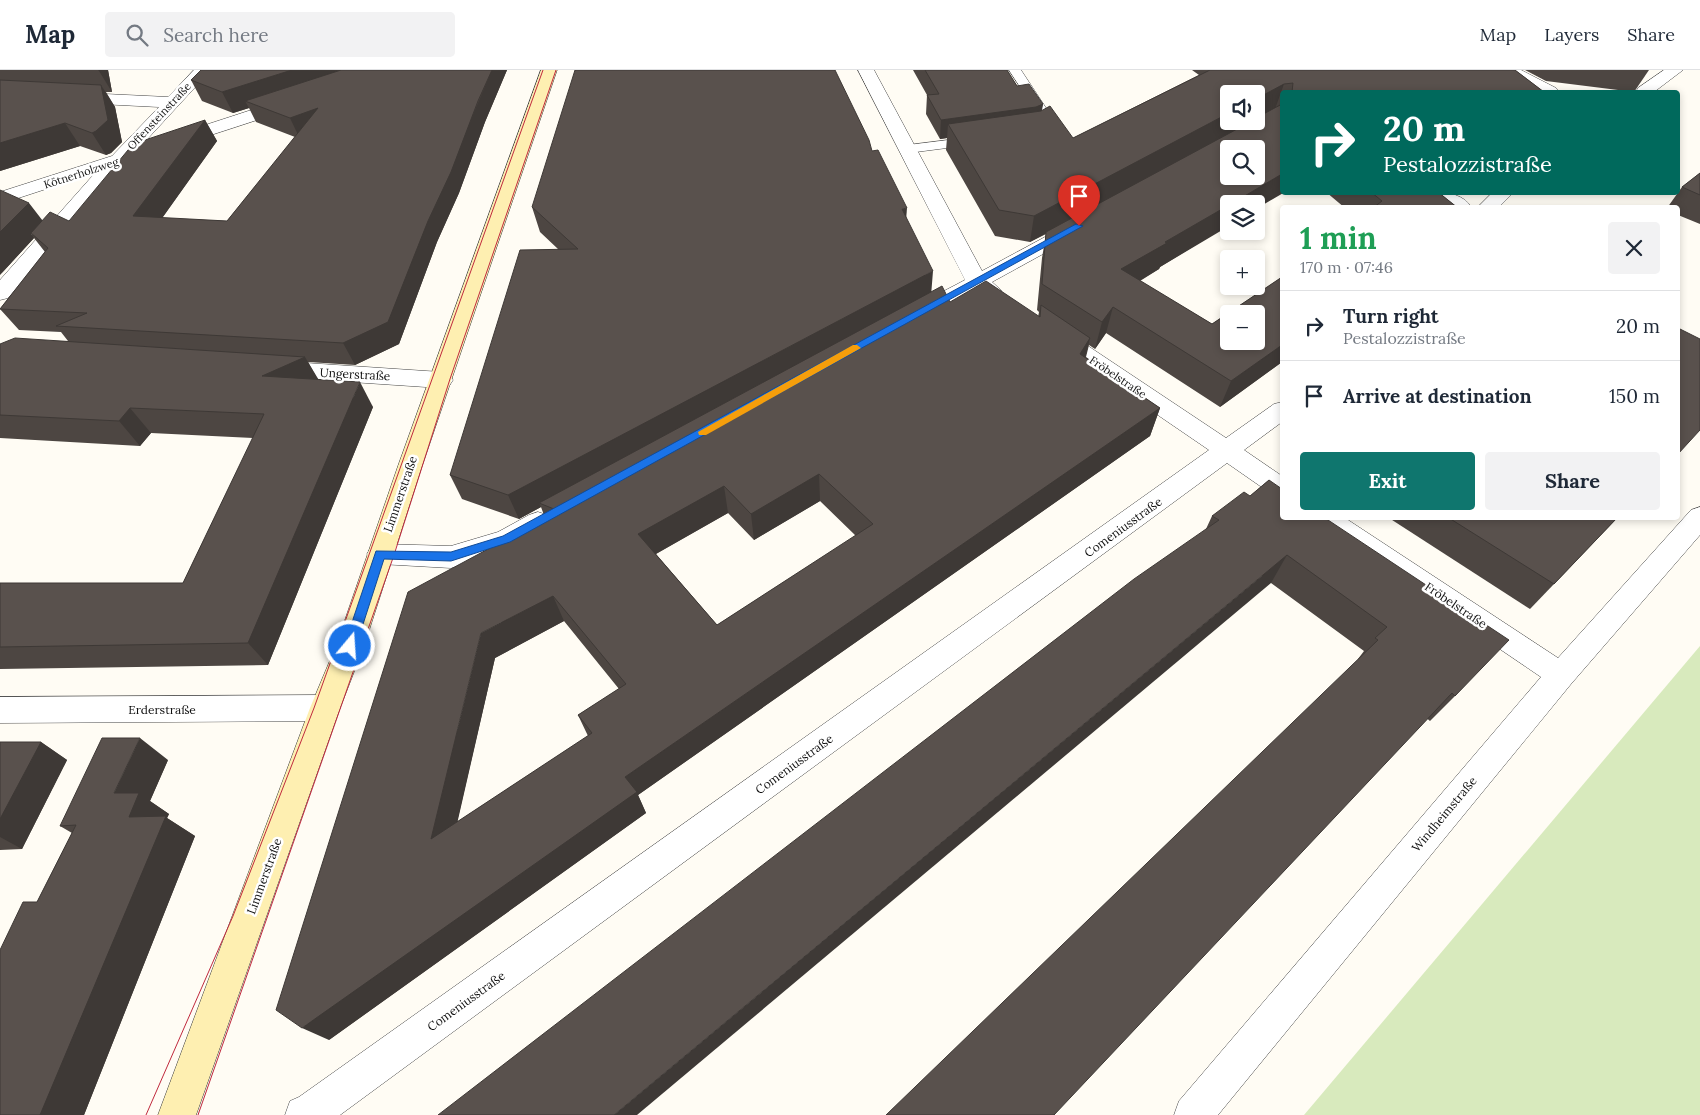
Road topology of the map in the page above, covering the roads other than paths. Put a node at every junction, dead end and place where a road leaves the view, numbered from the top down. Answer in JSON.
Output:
{"nodes":[{"id":1,"x":203,"y":70,"type":"edge"},
{"id":2,"x":549,"y":70,"type":"edge"},
{"id":3,"x":866,"y":70,"type":"edge"},
{"id":4,"x":1015,"y":70,"type":"edge"},
{"id":5,"x":1508,"y":70,"type":"edge"},
{"id":6,"x":1675,"y":70,"type":"edge"},
{"id":7,"x":1546,"y":90,"type":"edge"},
{"id":8,"x":1647,"y":90,"type":"edge"},
{"id":9,"x":0,"y":94,"type":"edge"},
{"id":10,"x":305,"y":98,"type":"edge"},
{"id":11,"x":172,"y":102,"type":"junction"},
{"id":12,"x":1045,"y":116,"type":"edge"},
{"id":13,"x":990,"y":138,"type":"edge"},
{"id":14,"x":908,"y":149,"type":"junction"},
{"id":15,"x":116,"y":162,"type":"junction"},
{"id":16,"x":1441,"y":195,"type":"edge"},
{"id":17,"x":1501,"y":195,"type":"edge"},
{"id":18,"x":0,"y":198,"type":"edge"},
{"id":19,"x":1458,"y":205,"type":"edge"},
{"id":20,"x":1490,"y":205,"type":"edge"},
{"id":21,"x":1091,"y":220,"type":"edge"},
{"id":22,"x":977,"y":282,"type":"junction"},
{"id":23,"x":0,"y":293,"type":"edge"},
{"id":24,"x":1010,"y":303,"type":"edge"},
{"id":25,"x":899,"y":324,"type":"edge"},
{"id":26,"x":1042,"y":325,"type":"edge"},
{"id":27,"x":259,"y":368,"type":"edge"},
{"id":28,"x":441,"y":380,"type":"junction"},
{"id":29,"x":1280,"y":412,"type":"edge"},
{"id":30,"x":1228,"y":451,"type":"junction"},
{"id":31,"x":1280,"y":487,"type":"edge"},
{"id":32,"x":559,"y":511,"type":"edge"},
{"id":33,"x":1700,"y":517,"type":"edge"},
{"id":34,"x":1329,"y":520,"type":"edge"},
{"id":35,"x":380,"y":554,"type":"junction"},
{"id":36,"x":1561,"y":675,"type":"junction"},
{"id":37,"x":325,"y":708,"type":"junction"},
{"id":38,"x":0,"y":710,"type":"edge"},
{"id":39,"x":177,"y":1115,"type":"edge"},
{"id":40,"x":304,"y":1115,"type":"edge"},
{"id":41,"x":1193,"y":1115,"type":"edge"}],
"edges":[{"from":1,"to":11,"type":"street","name":"Offensteinstraße"},
{"from":2,"to":28,"type":"street","name":"Limmerstraße"},
{"from":3,"to":14,"type":"street"},
{"from":4,"to":12,"type":"lane"},
{"from":5,"to":7,"type":"street"},
{"from":6,"to":8,"type":"street"},
{"from":9,"to":11,"type":"street"},
{"from":10,"to":15,"type":"street","name":"Kötnerholzweg"},
{"from":11,"to":15,"type":"street","name":"Offensteinstraße"},
{"from":13,"to":14,"type":"lane"},
{"from":14,"to":22,"type":"street"},
{"from":15,"to":18,"type":"street","name":"Kötnerholzweg"},
{"from":15,"to":23,"type":"street","name":"Offensteinstraße"},
{"from":16,"to":19,"type":"street"},
{"from":17,"to":20,"type":"street"},
{"from":21,"to":22,"type":"street"},
{"from":22,"to":24,"type":"street"},
{"from":22,"to":25,"type":"street"},
{"from":26,"to":30,"type":"street","name":"Fröbelstraße"},
{"from":27,"to":28,"type":"street","name":"Ungerstraße"},
{"from":28,"to":35,"type":"street","name":"Limmerstraße"},
{"from":29,"to":30,"type":"street","name":"Comeniusstraße"},
{"from":30,"to":31,"type":"street","name":"Fröbelstraße"},
{"from":30,"to":40,"type":"street","name":"Comeniusstraße"},
{"from":32,"to":35,"type":"street"},
{"from":33,"to":36,"type":"street","name":"Windheimstraße"},
{"from":34,"to":36,"type":"street","name":"Fröbelstraße"},
{"from":35,"to":37,"type":"street","name":"Limmerstraße"},
{"from":36,"to":41,"type":"street","name":"Windheimstraße"},
{"from":37,"to":38,"type":"street","name":"Erderstraße"},
{"from":37,"to":39,"type":"street","name":"Limmerstraße"}]}
